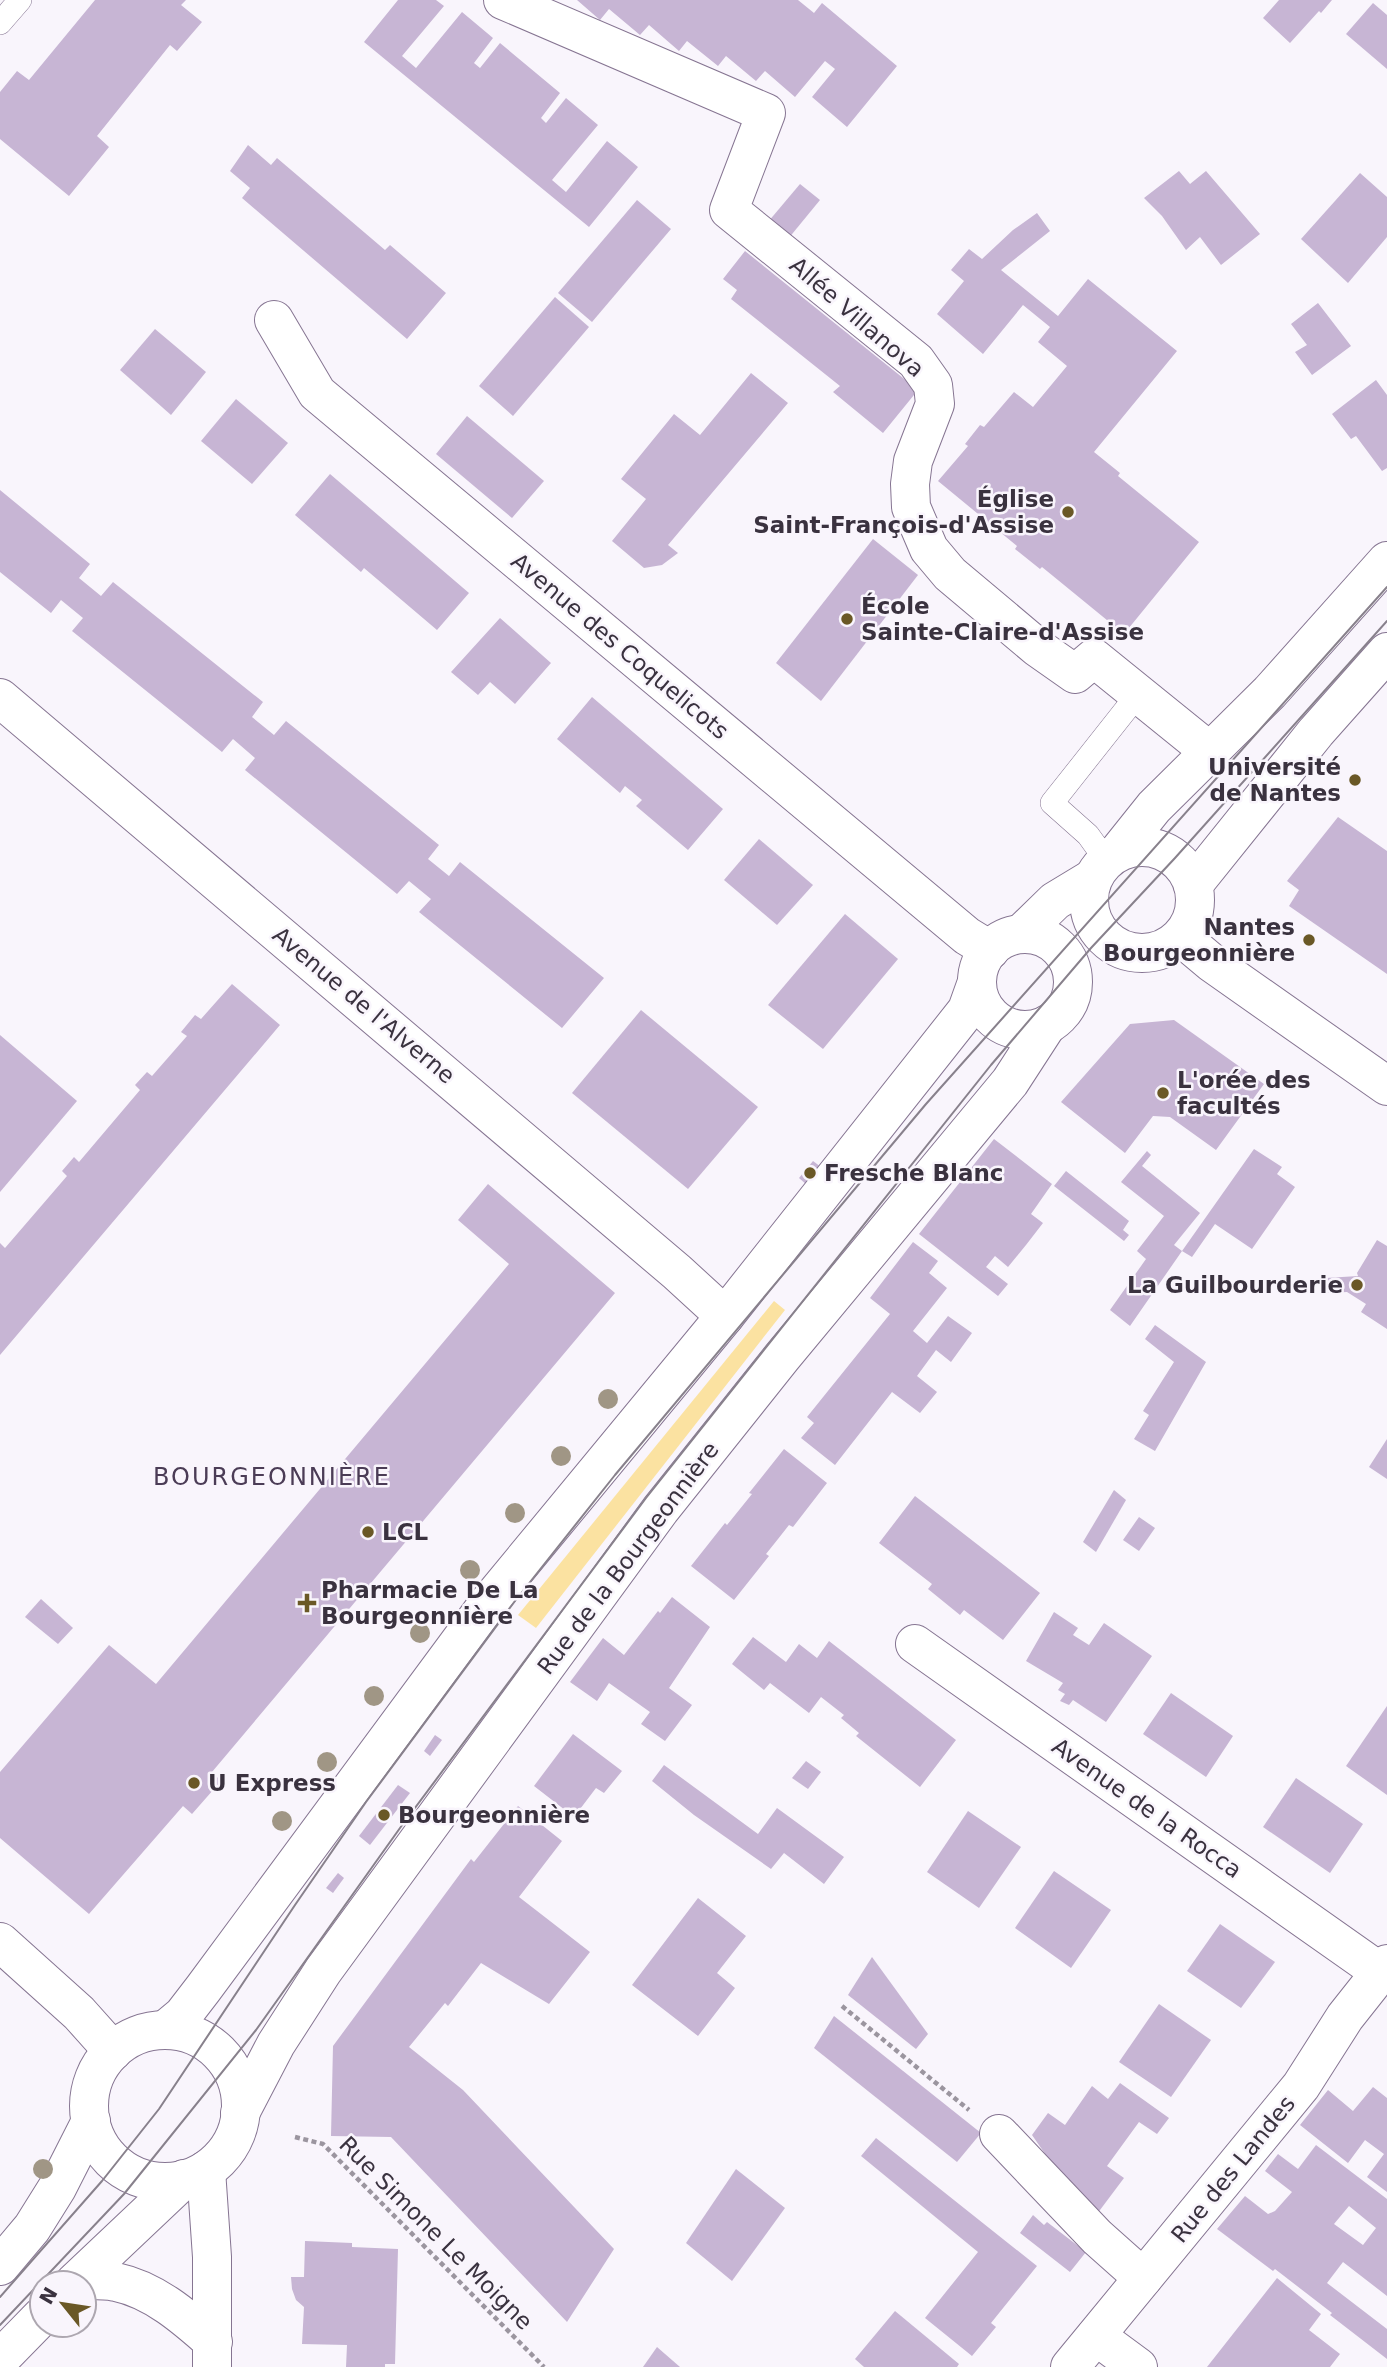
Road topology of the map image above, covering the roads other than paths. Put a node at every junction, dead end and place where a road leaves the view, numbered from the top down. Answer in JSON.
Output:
{"nodes":[{"id":1,"x":20,"y":0,"type":"edge"},
{"id":2,"x":503,"y":0,"type":"edge"},
{"id":3,"x":0,"y":23,"type":"edge"},
{"id":4,"x":274,"y":320,"type":"dead end"},
{"id":5,"x":1387,"y":561,"type":"edge"},
{"id":6,"x":1387,"y":652,"type":"edge"},
{"id":7,"x":1139,"y":693,"type":"junction"},
{"id":8,"x":0,"y":698,"type":"edge"},
{"id":9,"x":1209,"y":751,"type":"junction"},
{"id":10,"x":1106,"y":864,"type":"junction"},
{"id":11,"x":1193,"y":886,"type":"junction"},
{"id":12,"x":1181,"y":937,"type":"junction"},
{"id":13,"x":1128,"y":952,"type":"junction"},
{"id":14,"x":996,"y":955,"type":"junction"},
{"id":15,"x":1057,"y":1014,"type":"junction"},
{"id":16,"x":1387,"y":1086,"type":"edge"},
{"id":17,"x":725,"y":1315,"type":"junction"},
{"id":18,"x":915,"y":1644,"type":"dead end"},
{"id":19,"x":0,"y":1942,"type":"edge"},
{"id":20,"x":1383,"y":1968,"type":"edge"},
{"id":21,"x":165,"y":2030,"type":"junction"},
{"id":22,"x":113,"y":2051,"type":"junction"},
{"id":23,"x":240,"y":2113,"type":"junction"},
{"id":24,"x":91,"y":2122,"type":"junction"},
{"id":25,"x":999,"y":2134,"type":"road end"},
{"id":26,"x":195,"y":2175,"type":"junction"},
{"id":27,"x":0,"y":2265,"type":"edge"},
{"id":28,"x":89,"y":2269,"type":"edge"},
{"id":29,"x":1143,"y":2277,"type":"junction"},
{"id":30,"x":98,"y":2281,"type":"edge"},
{"id":31,"x":28,"y":2330,"type":"edge"},
{"id":32,"x":1096,"y":2336,"type":"junction"},
{"id":33,"x":213,"y":2355,"type":"edge"},
{"id":34,"x":0,"y":2359,"type":"edge"},
{"id":35,"x":1070,"y":2367,"type":"edge"},
{"id":36,"x":1138,"y":2367,"type":"edge"}],
"edges":[{"from":1,"to":3,"type":"lane"},
{"from":2,"to":7,"type":"street","name":"Allée Villanova"},
{"from":4,"to":14,"type":"street","name":"Avenue des Coquelicots"},
{"from":5,"to":9,"type":"street"},
{"from":6,"to":11,"type":"street"},
{"from":7,"to":9,"type":"street","name":"Allée Villanova"},
{"from":7,"to":10,"type":"lane"},
{"from":8,"to":17,"type":"street","name":"Avenue de l'Alverne"},
{"from":9,"to":10,"type":"street"},
{"from":10,"to":11,"type":"street"},
{"from":10,"to":13,"type":"street"},
{"from":10,"to":14,"type":"street"},
{"from":11,"to":12,"type":"street"},
{"from":12,"to":13,"type":"street"},
{"from":12,"to":16,"type":"street"},
{"from":13,"to":15,"type":"street","name":"Rue de la Bourgeonnière"},
{"from":14,"to":15,"type":"street"},
{"from":14,"to":15,"type":"street"},
{"from":14,"to":17,"type":"street"},
{"from":15,"to":23,"type":"street","name":"Rue de la Bourgeonnière"},
{"from":17,"to":21,"type":"street"},
{"from":18,"to":20,"type":"street","name":"Avenue de la Rocca"},
{"from":19,"to":22,"type":"street"},
{"from":20,"to":29,"type":"street","name":"Rue des Landes"},
{"from":21,"to":22,"type":"street"},
{"from":21,"to":23,"type":"street"},
{"from":22,"to":24,"type":"street"},
{"from":23,"to":26,"type":"street"},
{"from":24,"to":26,"type":"street"},
{"from":24,"to":27,"type":"street"},
{"from":25,"to":29,"type":"street"},
{"from":26,"to":28,"type":"street"},
{"from":26,"to":33,"type":"street"},
{"from":29,"to":32,"type":"street","name":"Rue des Landes"},
{"from":30,"to":33,"type":"street"},
{"from":31,"to":34,"type":"street"},
{"from":32,"to":35,"type":"street","name":"Rue des Landes"},
{"from":32,"to":36,"type":"street"}]}
